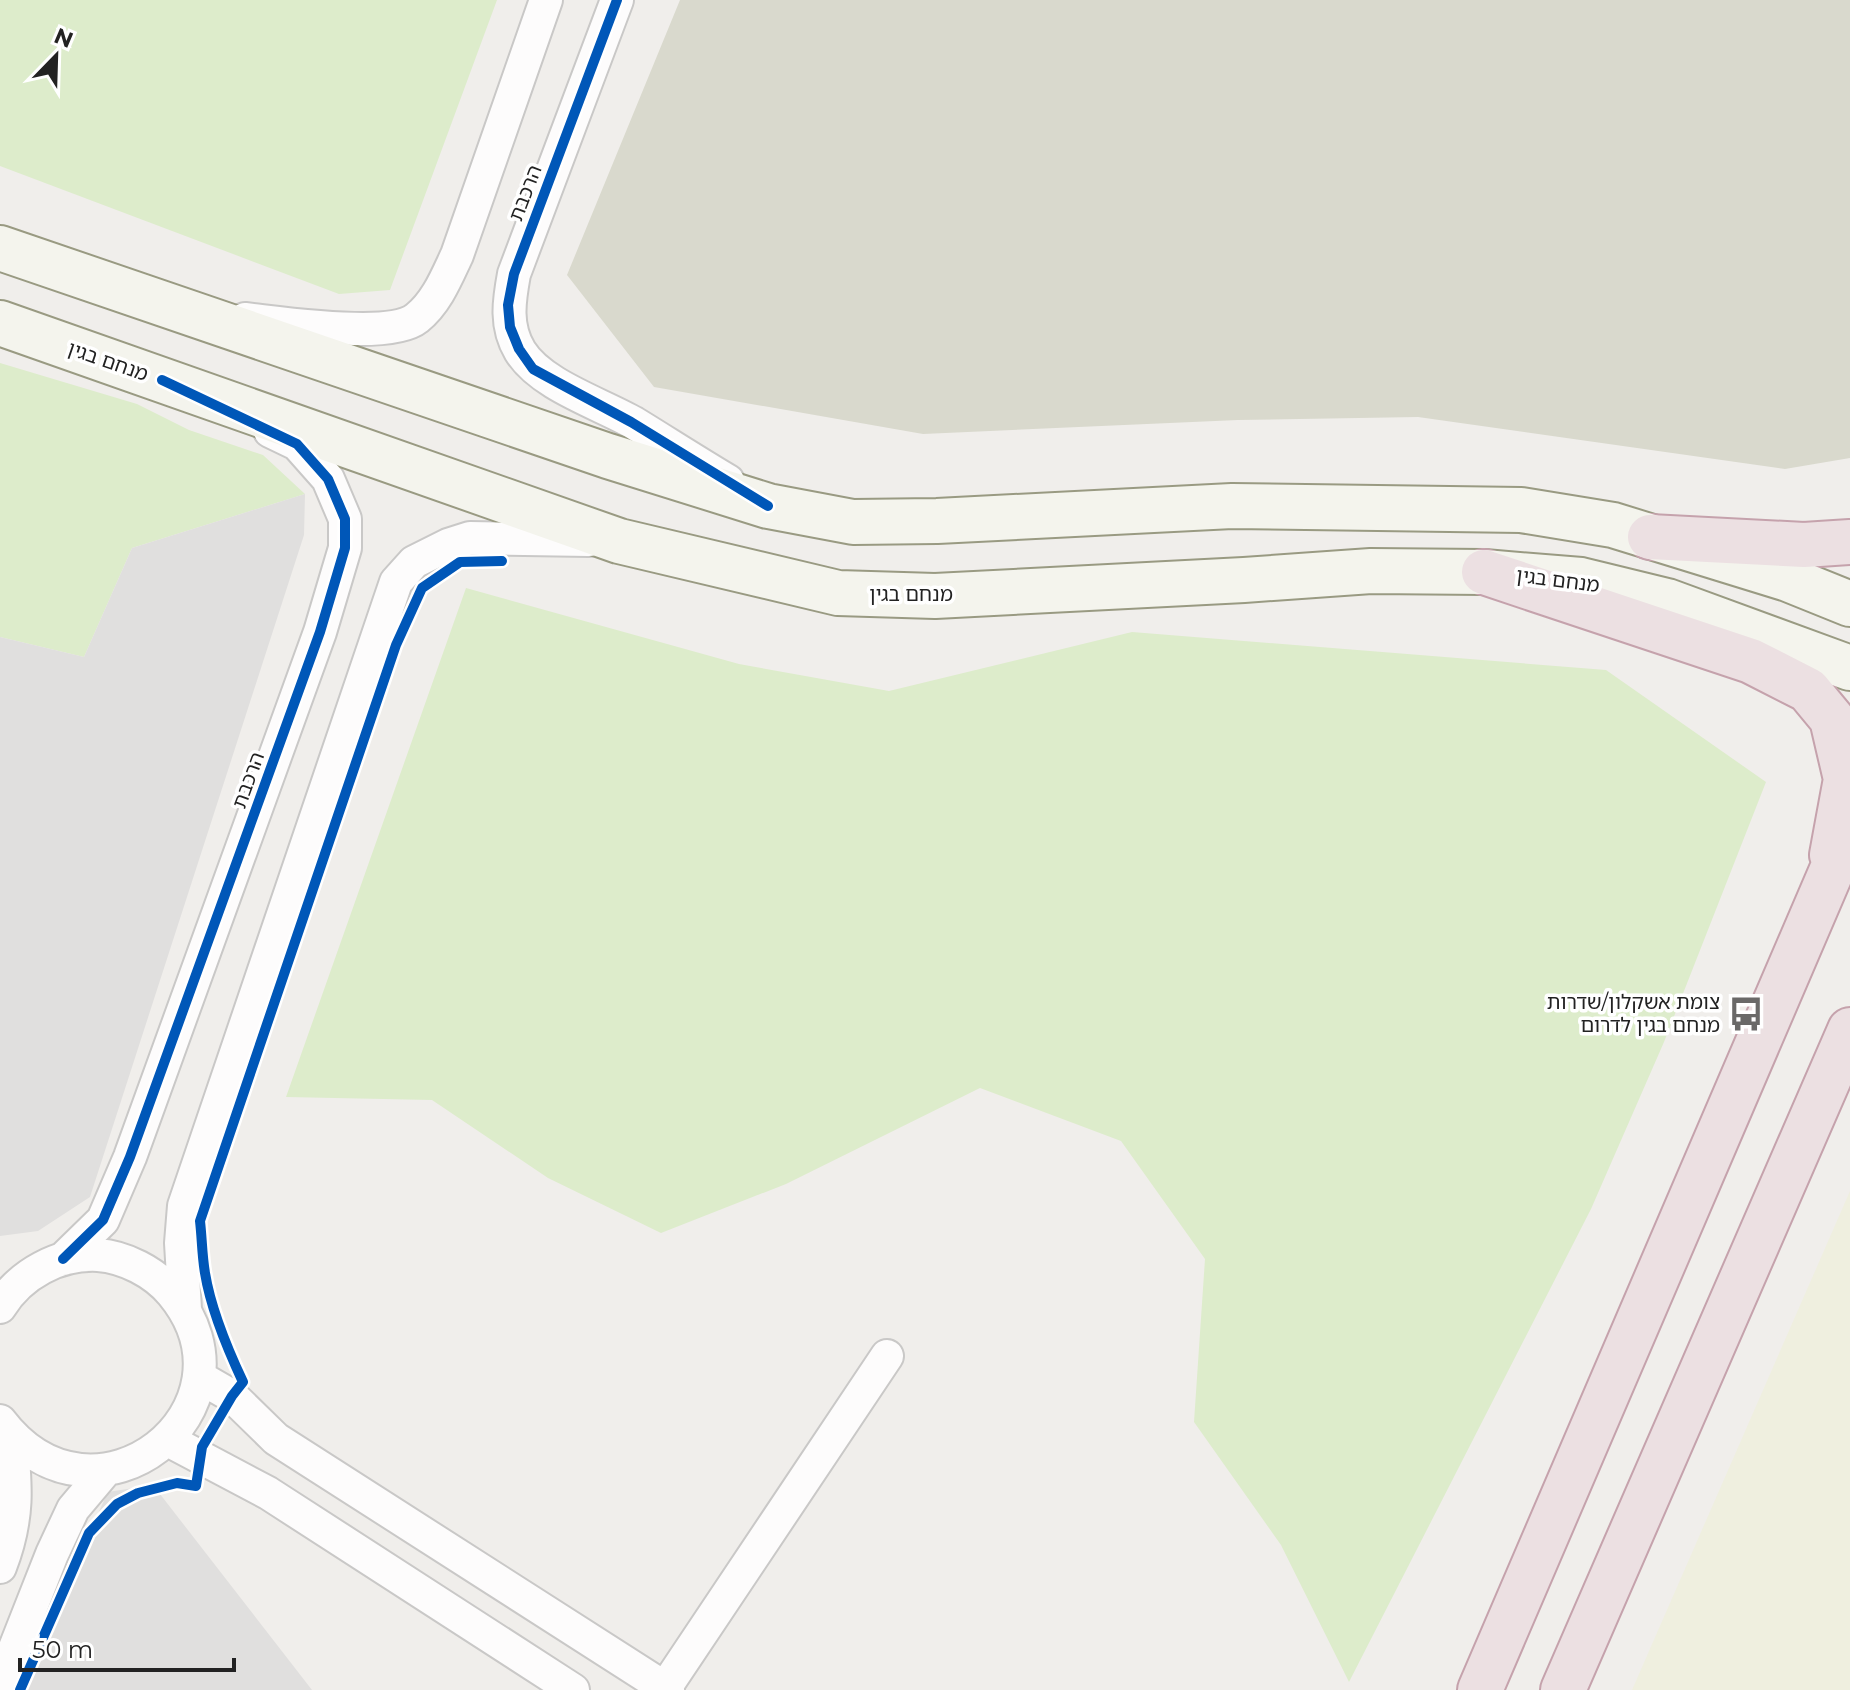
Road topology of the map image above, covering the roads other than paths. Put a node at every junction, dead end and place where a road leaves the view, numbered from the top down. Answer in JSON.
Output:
{"nodes":[{"id":1,"x":546,"y":0,"type":"edge"},
{"id":2,"x":617,"y":0,"type":"edge"},
{"id":3,"x":0,"y":248,"type":"edge"},
{"id":4,"x":204,"y":316,"type":"junction"},
{"id":5,"x":0,"y":323,"type":"edge"},
{"id":6,"x":162,"y":380,"type":"junction"},
{"id":7,"x":768,"y":506,"type":"junction"},
{"id":8,"x":1650,"y":537,"type":"junction"},
{"id":9,"x":619,"y":541,"type":"junction"},
{"id":10,"x":1850,"y":542,"type":"edge"},
{"id":11,"x":1484,"y":572,"type":"junction"},
{"id":12,"x":1850,"y":604,"type":"edge"},
{"id":13,"x":1850,"y":668,"type":"edge"},
{"id":14,"x":1850,"y":828,"type":"edge"},
{"id":15,"x":1828,"y":878,"type":"junction"},
{"id":16,"x":1850,"y":1030,"type":"edge"},
{"id":17,"x":63,"y":1259,"type":"junction"},
{"id":18,"x":0,"y":1266,"type":"edge"},
{"id":19,"x":33,"y":1272,"type":"junction"},
{"id":20,"x":0,"y":1307,"type":"edge"},
{"id":21,"x":185,"y":1309,"type":"junction"},
{"id":22,"x":887,"y":1356,"type":"dead end"},
{"id":23,"x":199,"y":1377,"type":"junction"},
{"id":24,"x":5,"y":1428,"type":"edge"},
{"id":25,"x":168,"y":1440,"type":"junction"},
{"id":26,"x":105,"y":1471,"type":"junction"},
{"id":27,"x":0,"y":1567,"type":"edge"},
{"id":28,"x":0,"y":1686,"type":"edge"},
{"id":29,"x":667,"y":1689,"type":"edge"},
{"id":30,"x":573,"y":1690,"type":"edge"},
{"id":31,"x":1480,"y":1690,"type":"edge"},
{"id":32,"x":1563,"y":1690,"type":"edge"}],
"edges":[{"from":1,"to":4,"type":"street"},
{"from":2,"to":7,"type":"street","name":"הרכבת"},
{"from":3,"to":4,"type":"main road"},
{"from":4,"to":7,"type":"main road"},
{"from":5,"to":6,"type":"main road","name":"מנחם בגין"},
{"from":6,"to":9,"type":"main road","name":"מנחם בגין"},
{"from":6,"to":17,"type":"street","name":"הרכבת"},
{"from":7,"to":8,"type":"main road"},
{"from":8,"to":10,"type":"highway"},
{"from":8,"to":12,"type":"main road"},
{"from":9,"to":11,"type":"main road","name":"מנחם בגין"},
{"from":9,"to":21,"type":"street"},
{"from":11,"to":13,"type":"main road","name":"מנחם בגין"},
{"from":11,"to":15,"type":"highway"},
{"from":14,"to":15,"type":"highway"},
{"from":15,"to":31,"type":"highway"},
{"from":16,"to":32,"type":"highway"},
{"from":17,"to":19,"type":"street"},
{"from":17,"to":21,"type":"street"},
{"from":18,"to":19,"type":"street"},
{"from":19,"to":20,"type":"street"},
{"from":21,"to":23,"type":"street"},
{"from":22,"to":29,"type":"street"},
{"from":23,"to":25,"type":"street"},
{"from":23,"to":29,"type":"street"},
{"from":24,"to":26,"type":"street"},
{"from":24,"to":27,"type":"street"},
{"from":25,"to":26,"type":"street"},
{"from":25,"to":30,"type":"street"},
{"from":26,"to":28,"type":"street"}]}
